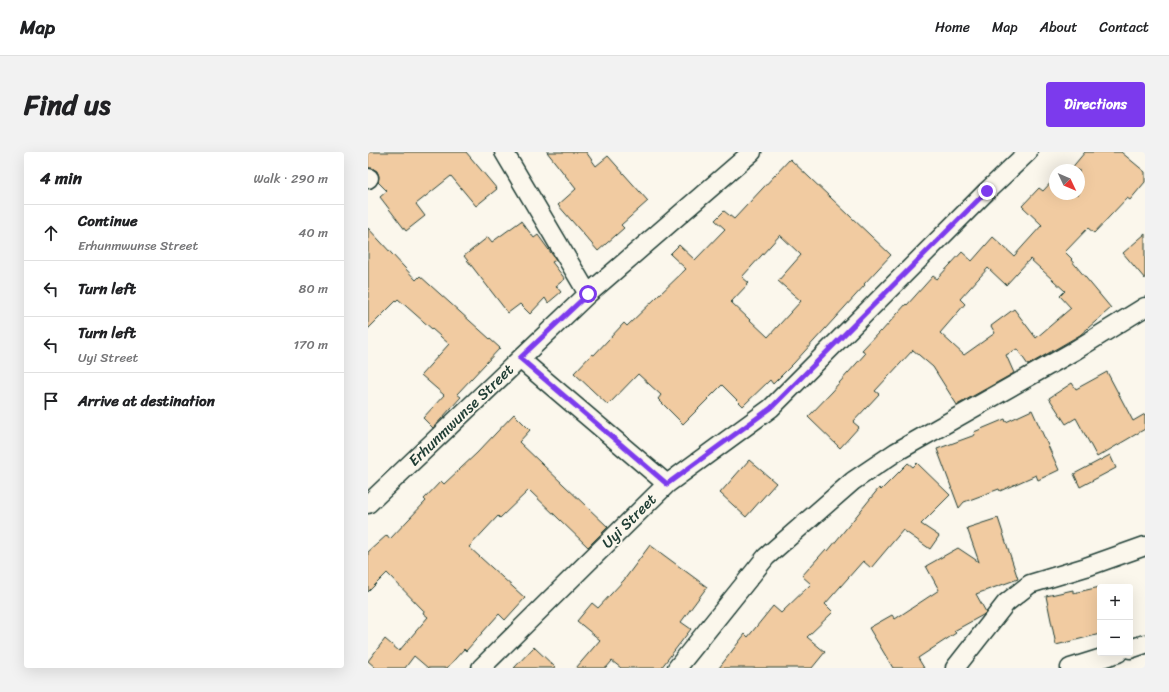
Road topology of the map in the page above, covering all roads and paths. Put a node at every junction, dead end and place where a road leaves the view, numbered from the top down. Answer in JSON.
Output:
{"nodes":[{"id":1,"x":504,"y":152,"type":"edge"},
{"id":2,"x":752,"y":152,"type":"edge"},
{"id":3,"x":1028,"y":152,"type":"edge"},
{"id":4,"x":588,"y":294,"type":"junction"},
{"id":5,"x":1145,"y":307,"type":"edge"},
{"id":6,"x":520,"y":358,"type":"junction"},
{"id":7,"x":667,"y":484,"type":"junction"},
{"id":8,"x":368,"y":504,"type":"edge"},
{"id":9,"x":1145,"y":546,"type":"edge"},
{"id":10,"x":1145,"y":644,"type":"edge"},
{"id":11,"x":1133,"y":648,"type":"edge"},
{"id":12,"x":1108,"y":656,"type":"edge"},
{"id":13,"x":481,"y":668,"type":"edge"},
{"id":14,"x":677,"y":668,"type":"edge"},
{"id":15,"x":955,"y":668,"type":"edge"},
{"id":16,"x":1070,"y":668,"type":"edge"}],
"edges":[{"from":1,"to":4,"type":"street"},
{"from":2,"to":4,"type":"street","name":"Erhunmwunse Street"},
{"from":3,"to":7,"type":"street","name":"Uyi Street"},
{"from":4,"to":6,"type":"street","name":"Erhunmwunse Street"},
{"from":5,"to":14,"type":"street"},
{"from":6,"to":7,"type":"street"},
{"from":6,"to":8,"type":"street","name":"Erhunmwunse Street"},
{"from":7,"to":13,"type":"street","name":"Uyi Street"},
{"from":9,"to":15,"type":"street"},
{"from":10,"to":11,"type":"street"},
{"from":12,"to":16,"type":"street"}]}
